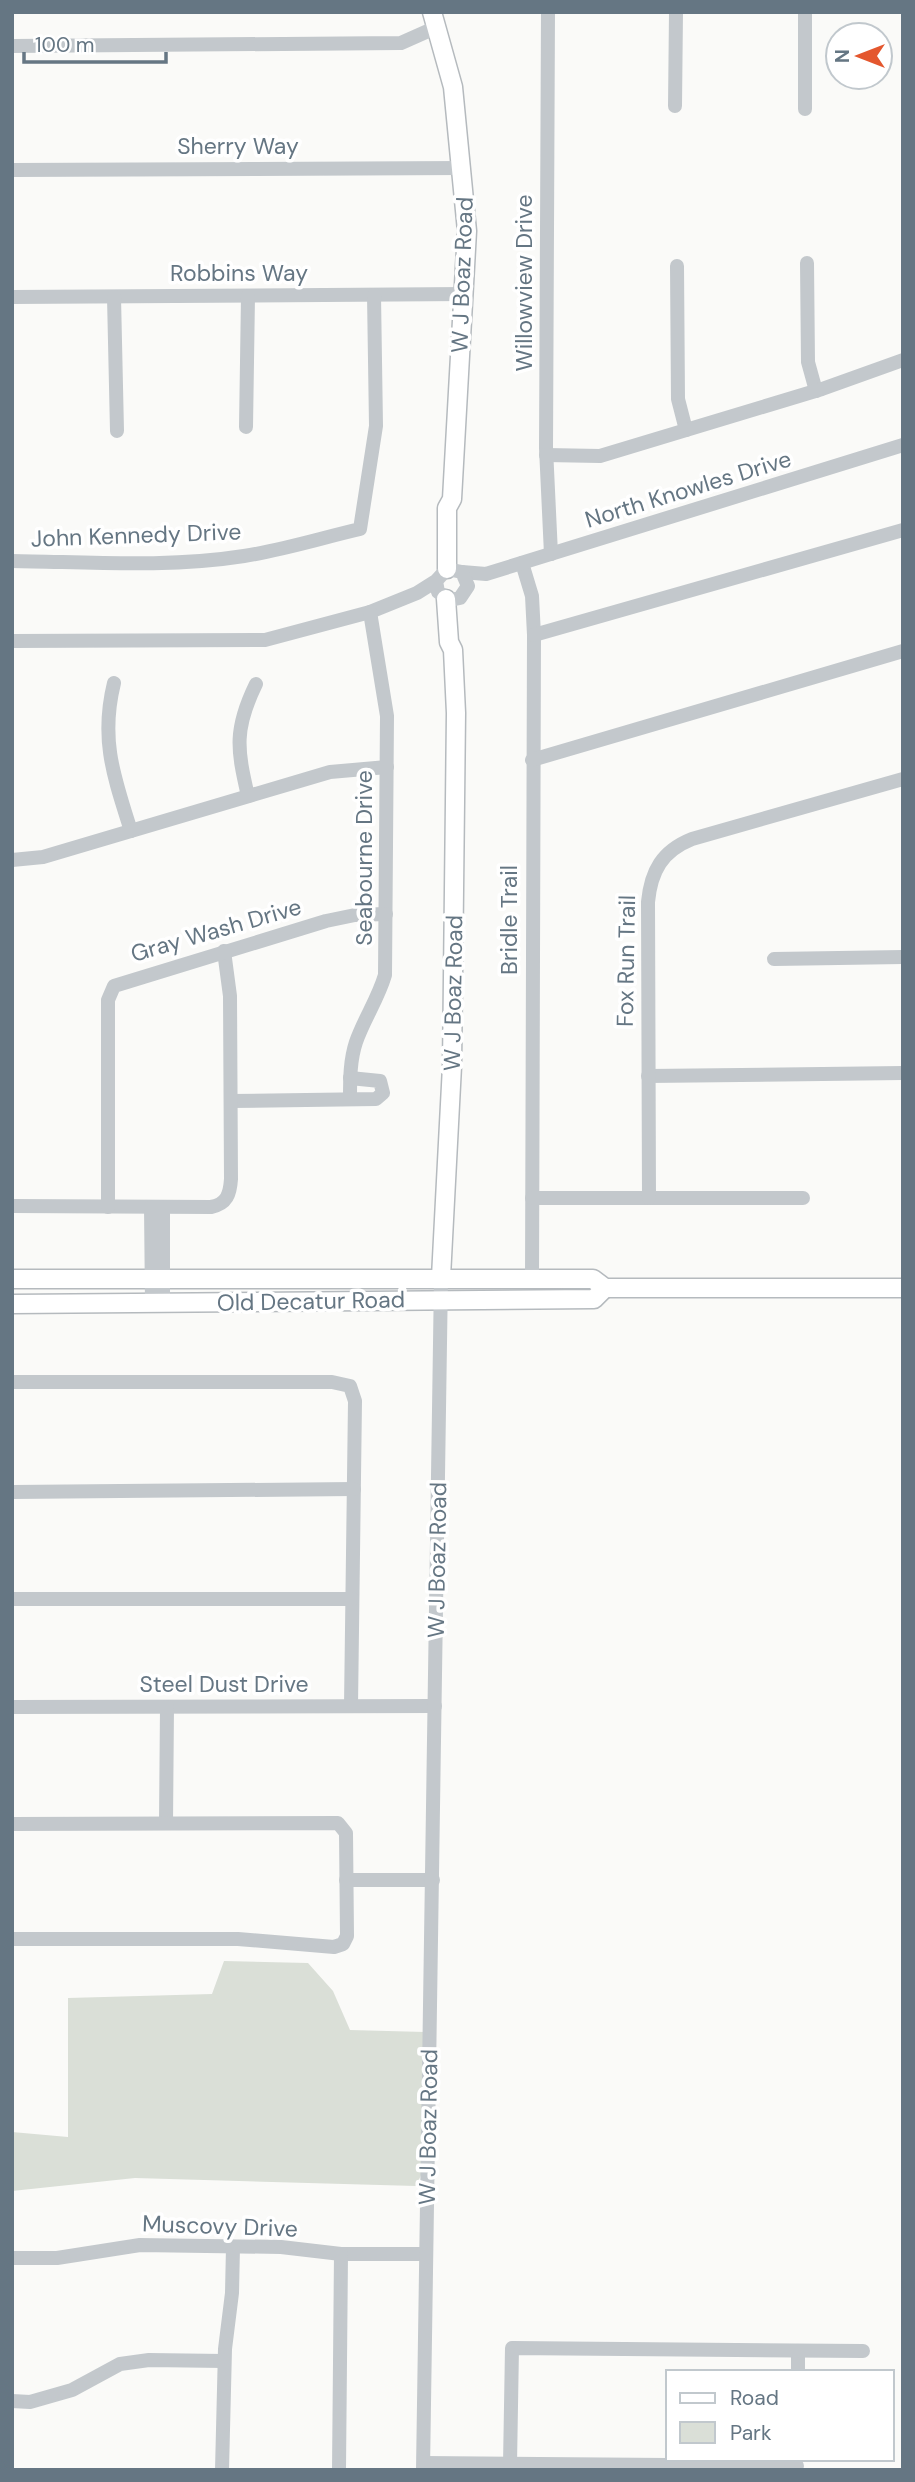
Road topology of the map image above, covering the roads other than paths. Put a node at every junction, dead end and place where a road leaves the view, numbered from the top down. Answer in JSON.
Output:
{"nodes":[{"id":1,"x":548,"y":12,"type":"edge"},
{"id":2,"x":676,"y":12,"type":"edge"},
{"id":3,"x":805,"y":12,"type":"edge"},
{"id":4,"x":434,"y":20,"type":"edge"},
{"id":5,"x":12,"y":46,"type":"edge"},
{"id":6,"x":674,"y":106,"type":"dead end"},
{"id":7,"x":805,"y":109,"type":"dead end"},
{"id":8,"x":463,"y":168,"type":"junction"},
{"id":9,"x":12,"y":170,"type":"edge"},
{"id":10,"x":807,"y":263,"type":"dead end"},
{"id":11,"x":677,"y":267,"type":"dead end"},
{"id":12,"x":465,"y":294,"type":"junction"},
{"id":13,"x":374,"y":295,"type":"junction"},
{"id":14,"x":248,"y":296,"type":"junction"},
{"id":15,"x":114,"y":297,"type":"junction"},
{"id":16,"x":12,"y":298,"type":"edge"},
{"id":17,"x":903,"y":360,"type":"edge"},
{"id":18,"x":816,"y":391,"type":"junction"},
{"id":19,"x":246,"y":427,"type":"dead end"},
{"id":20,"x":686,"y":430,"type":"junction"},
{"id":21,"x":117,"y":431,"type":"dead end"},
{"id":22,"x":903,"y":445,"type":"edge"},
{"id":23,"x":546,"y":455,"type":"junction"},
{"id":24,"x":903,"y":530,"type":"edge"},
{"id":25,"x":551,"y":554,"type":"junction"},
{"id":26,"x":12,"y":561,"type":"edge"},
{"id":27,"x":522,"y":563,"type":"junction"},
{"id":28,"x":451,"y":573,"type":"junction"},
{"id":29,"x":486,"y":574,"type":"junction"},
{"id":30,"x":417,"y":593,"type":"junction"},
{"id":31,"x":452,"y":596,"type":"junction"},
{"id":32,"x":370,"y":612,"type":"junction"},
{"id":33,"x":534,"y":635,"type":"junction"},
{"id":34,"x":12,"y":641,"type":"edge"},
{"id":35,"x":903,"y":651,"type":"edge"},
{"id":36,"x":114,"y":682,"type":"dead end"},
{"id":37,"x":256,"y":684,"type":"dead end"},
{"id":38,"x":532,"y":760,"type":"junction"},
{"id":39,"x":387,"y":768,"type":"junction"},
{"id":40,"x":903,"y":779,"type":"edge"},
{"id":41,"x":248,"y":796,"type":"junction"},
{"id":42,"x":131,"y":831,"type":"junction"},
{"id":43,"x":12,"y":860,"type":"edge"},
{"id":44,"x":386,"y":914,"type":"junction"},
{"id":45,"x":224,"y":951,"type":"junction"},
{"id":46,"x":903,"y":957,"type":"edge"},
{"id":47,"x":774,"y":959,"type":"dead end"},
{"id":48,"x":903,"y":1073,"type":"edge"},
{"id":49,"x":648,"y":1076,"type":"junction"},
{"id":50,"x":350,"y":1078,"type":"junction"},
{"id":51,"x":350,"y":1098,"type":"junction"},
{"id":52,"x":231,"y":1101,"type":"junction"},
{"id":53,"x":532,"y":1198,"type":"junction"},
{"id":54,"x":649,"y":1198,"type":"junction"},
{"id":55,"x":803,"y":1198,"type":"dead end"},
{"id":56,"x":12,"y":1206,"type":"edge"},
{"id":57,"x":108,"y":1207,"type":"junction"},
{"id":58,"x":157,"y":1207,"type":"junction"},
{"id":59,"x":441,"y":1277,"type":"junction"},
{"id":60,"x":157,"y":1278,"type":"junction"},
{"id":61,"x":12,"y":1279,"type":"edge"},
{"id":62,"x":532,"y":1279,"type":"junction"},
{"id":63,"x":903,"y":1288,"type":"edge"},
{"id":64,"x":605,"y":1289,"type":"junction"},
{"id":65,"x":440,"y":1300,"type":"junction"},
{"id":66,"x":157,"y":1303,"type":"junction"},
{"id":67,"x":12,"y":1304,"type":"edge"},
{"id":68,"x":12,"y":1382,"type":"edge"},
{"id":69,"x":354,"y":1489,"type":"junction"},
{"id":70,"x":12,"y":1492,"type":"edge"},
{"id":71,"x":352,"y":1598,"type":"junction"},
{"id":72,"x":12,"y":1599,"type":"edge"},
{"id":73,"x":351,"y":1706,"type":"junction"},
{"id":74,"x":435,"y":1706,"type":"junction"},
{"id":75,"x":12,"y":1707,"type":"edge"},
{"id":76,"x":167,"y":1707,"type":"junction"},
{"id":77,"x":166,"y":1823,"type":"junction"},
{"id":78,"x":12,"y":1824,"type":"edge"},
{"id":79,"x":346,"y":1880,"type":"junction"},
{"id":80,"x":433,"y":1880,"type":"junction"},
{"id":81,"x":12,"y":1939,"type":"edge"},
{"id":82,"x":233,"y":2247,"type":"junction"},
{"id":83,"x":426,"y":2254,"type":"junction"},
{"id":84,"x":341,"y":2255,"type":"junction"},
{"id":85,"x":12,"y":2258,"type":"edge"},
{"id":86,"x":798,"y":2351,"type":"junction"},
{"id":87,"x":863,"y":2351,"type":"dead end"},
{"id":88,"x":224,"y":2361,"type":"junction"},
{"id":89,"x":798,"y":2370,"type":"edge"},
{"id":90,"x":12,"y":2401,"type":"edge"},
{"id":91,"x":510,"y":2464,"type":"junction"},
{"id":92,"x":797,"y":2465,"type":"edge"},
{"id":93,"x":423,"y":2467,"type":"edge"},
{"id":94,"x":560,"y":2467,"type":"edge"},
{"id":95,"x":682,"y":2467,"type":"edge"},
{"id":96,"x":222,"y":2470,"type":"edge"},
{"id":97,"x":339,"y":2470,"type":"edge"}],
"edges":[{"from":1,"to":23,"type":"street","name":"Willowview Drive"},
{"from":2,"to":6,"type":"street"},
{"from":3,"to":7,"type":"street"},
{"from":4,"to":5,"type":"street"},
{"from":4,"to":8,"type":"main road","name":"W J Boaz Road"},
{"from":8,"to":9,"type":"street","name":"Sherry Way"},
{"from":8,"to":12,"type":"main road","name":"W J Boaz Road"},
{"from":10,"to":18,"type":"street"},
{"from":11,"to":20,"type":"street"},
{"from":12,"to":13,"type":"street","name":"Robbins Way"},
{"from":12,"to":28,"type":"main road","name":"W J Boaz Road"},
{"from":13,"to":14,"type":"street","name":"Robbins Way"},
{"from":13,"to":26,"type":"street","name":"John Kennedy Drive"},
{"from":14,"to":15,"type":"street","name":"Robbins Way"},
{"from":14,"to":19,"type":"street"},
{"from":15,"to":16,"type":"street","name":"Robbins Way"},
{"from":15,"to":21,"type":"street"},
{"from":17,"to":18,"type":"street"},
{"from":18,"to":20,"type":"street"},
{"from":20,"to":23,"type":"street"},
{"from":22,"to":25,"type":"street","name":"North Knowles Drive"},
{"from":23,"to":25,"type":"street","name":"Willowview Drive"},
{"from":24,"to":33,"type":"street"},
{"from":25,"to":27,"type":"street","name":"North Knowles Drive"},
{"from":27,"to":29,"type":"street","name":"North Knowles Drive"},
{"from":27,"to":33,"type":"street","name":"Bridle Trail"},
{"from":28,"to":29,"type":"street","name":"North Knowles Drive"},
{"from":28,"to":30,"type":"street"},
{"from":28,"to":31,"type":"street"},
{"from":28,"to":31,"type":"street"},
{"from":29,"to":31,"type":"street","name":"North Knowles Drive"},
{"from":30,"to":31,"type":"street"},
{"from":30,"to":32,"type":"street"},
{"from":31,"to":59,"type":"main road","name":"W J Boaz Road"},
{"from":32,"to":34,"type":"street"},
{"from":32,"to":39,"type":"street","name":"Seabourne Drive"},
{"from":33,"to":38,"type":"street","name":"Bridle Trail"},
{"from":35,"to":38,"type":"street"},
{"from":36,"to":42,"type":"street"},
{"from":37,"to":41,"type":"street"},
{"from":38,"to":53,"type":"street","name":"Bridle Trail"},
{"from":39,"to":41,"type":"street"},
{"from":39,"to":44,"type":"street","name":"Seabourne Drive"},
{"from":40,"to":49,"type":"street","name":"Fox Run Trail"},
{"from":41,"to":42,"type":"street"},
{"from":42,"to":43,"type":"street"},
{"from":44,"to":45,"type":"street","name":"Gray Wash Drive"},
{"from":44,"to":50,"type":"street","name":"Seabourne Drive"},
{"from":45,"to":52,"type":"street"},
{"from":45,"to":57,"type":"street","name":"Gray Wash Drive"},
{"from":46,"to":47,"type":"street"},
{"from":48,"to":49,"type":"street"},
{"from":49,"to":54,"type":"street","name":"Fox Run Trail"},
{"from":50,"to":51,"type":"street","name":"Seabourne Drive"},
{"from":50,"to":51,"type":"street"},
{"from":51,"to":52,"type":"street"},
{"from":52,"to":58,"type":"street"},
{"from":53,"to":54,"type":"street"},
{"from":53,"to":62,"type":"street","name":"Bridle Trail"},
{"from":54,"to":55,"type":"street"},
{"from":56,"to":57,"type":"street"},
{"from":57,"to":58,"type":"street"},
{"from":58,"to":60,"type":"street"},
{"from":59,"to":60,"type":"main road","name":"Old Decatur Road"},
{"from":59,"to":62,"type":"main road","name":"Old Decatur Road"},
{"from":59,"to":65,"type":"street","name":"W J Boaz Road"},
{"from":60,"to":61,"type":"main road","name":"Old Decatur Road"},
{"from":60,"to":66,"type":"street"},
{"from":62,"to":64,"type":"main road","name":"Old Decatur Road"},
{"from":63,"to":64,"type":"main road","name":"Old Decatur Road"},
{"from":64,"to":65,"type":"main road","name":"Old Decatur Road"},
{"from":65,"to":66,"type":"main road","name":"Old Decatur Road"},
{"from":65,"to":74,"type":"street","name":"W J Boaz Road"},
{"from":66,"to":67,"type":"main road","name":"Old Decatur Road"},
{"from":68,"to":69,"type":"street"},
{"from":69,"to":70,"type":"street"},
{"from":69,"to":71,"type":"street"},
{"from":71,"to":72,"type":"street"},
{"from":71,"to":73,"type":"street"},
{"from":73,"to":74,"type":"street","name":"Steel Dust Drive"},
{"from":73,"to":76,"type":"street","name":"Steel Dust Drive"},
{"from":74,"to":80,"type":"street","name":"W J Boaz Road"},
{"from":75,"to":76,"type":"street","name":"Steel Dust Drive"},
{"from":76,"to":77,"type":"street"},
{"from":77,"to":78,"type":"street"},
{"from":77,"to":79,"type":"street"},
{"from":79,"to":80,"type":"street"},
{"from":79,"to":81,"type":"street"},
{"from":80,"to":83,"type":"street","name":"W J Boaz Road"},
{"from":82,"to":84,"type":"street","name":"Muscovy Drive"},
{"from":82,"to":85,"type":"street","name":"Muscovy Drive"},
{"from":82,"to":88,"type":"street"},
{"from":83,"to":84,"type":"street","name":"Muscovy Drive"},
{"from":83,"to":93,"type":"street","name":"W J Boaz Road"},
{"from":84,"to":97,"type":"street"},
{"from":86,"to":87,"type":"street"},
{"from":86,"to":89,"type":"street"},
{"from":86,"to":91,"type":"street"},
{"from":88,"to":90,"type":"street"},
{"from":88,"to":96,"type":"street"},
{"from":91,"to":93,"type":"street"},
{"from":91,"to":94,"type":"street"},
{"from":92,"to":95,"type":"street"},
{"from":94,"to":95,"type":"street"}]}
